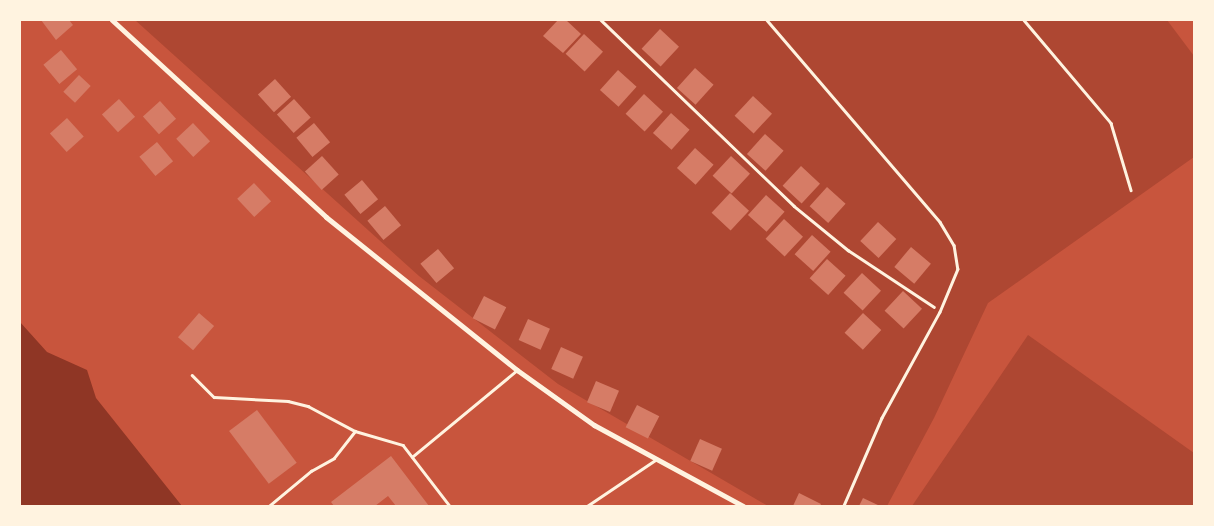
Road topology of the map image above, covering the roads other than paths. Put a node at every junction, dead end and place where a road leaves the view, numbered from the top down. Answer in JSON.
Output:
{"nodes":[{"id":1,"x":112,"y":20,"type":"edge"},
{"id":2,"x":767,"y":20,"type":"edge"},
{"id":3,"x":1024,"y":20,"type":"edge"},
{"id":4,"x":1131,"y":190,"type":"dead end"},
{"id":5,"x":517,"y":370,"type":"junction"},
{"id":6,"x":192,"y":375,"type":"dead end"},
{"id":7,"x":355,"y":431,"type":"junction"},
{"id":8,"x":412,"y":457,"type":"junction"},
{"id":9,"x":658,"y":458,"type":"junction"},
{"id":10,"x":269,"y":506,"type":"edge"},
{"id":11,"x":450,"y":506,"type":"edge"},
{"id":12,"x":587,"y":506,"type":"edge"},
{"id":13,"x":743,"y":506,"type":"edge"},
{"id":14,"x":844,"y":506,"type":"edge"}],
"edges":[{"from":1,"to":5,"type":"street"},
{"from":2,"to":14,"type":"lane"},
{"from":3,"to":4,"type":"lane"},
{"from":5,"to":8,"type":"lane"},
{"from":5,"to":9,"type":"street"},
{"from":6,"to":7,"type":"lane"},
{"from":7,"to":8,"type":"lane"},
{"from":7,"to":10,"type":"lane"},
{"from":8,"to":11,"type":"lane"},
{"from":9,"to":12,"type":"lane"},
{"from":9,"to":13,"type":"street"}]}
